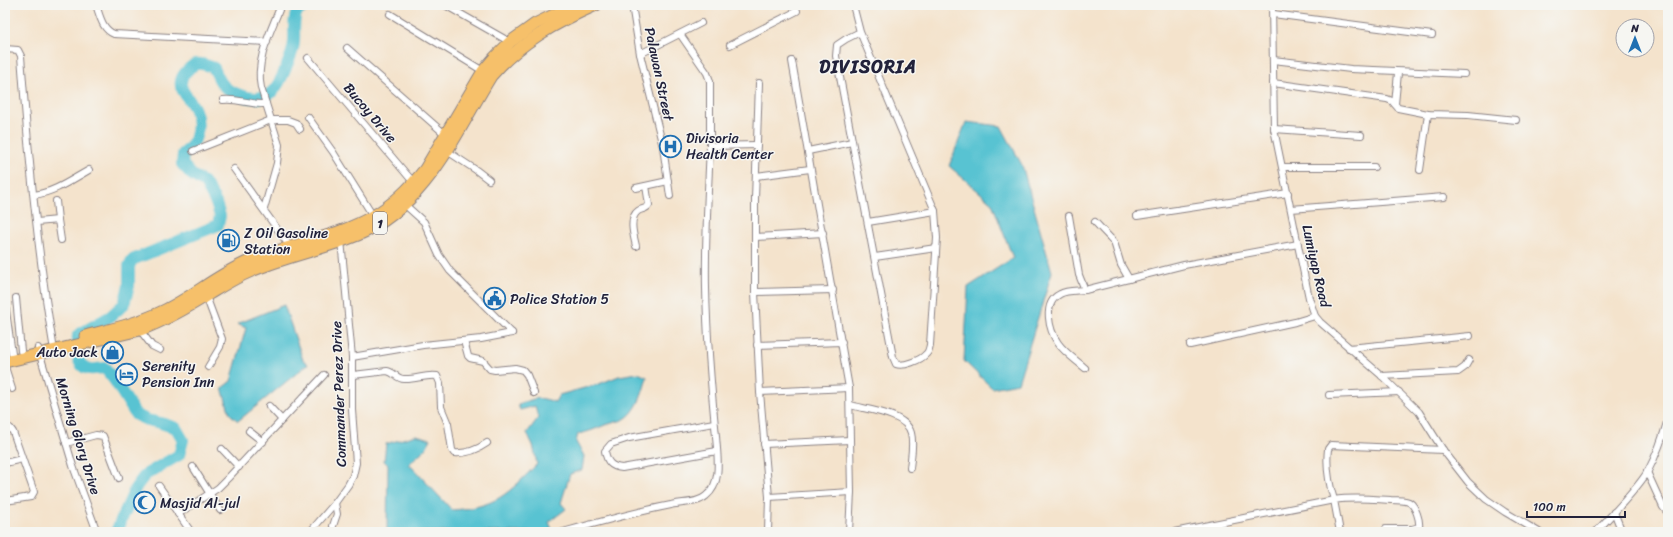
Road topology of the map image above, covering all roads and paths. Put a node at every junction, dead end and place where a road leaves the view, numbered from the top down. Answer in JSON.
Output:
{"nodes":[{"id":1,"x":96,"y":5,"type":"edge"},
{"id":2,"x":280,"y":5,"type":"edge"},
{"id":3,"x":444,"y":5,"type":"edge"},
{"id":4,"x":574,"y":5,"type":"edge"},
{"id":5,"x":596,"y":5,"type":"edge"},
{"id":6,"x":632,"y":5,"type":"edge"},
{"id":7,"x":853,"y":5,"type":"edge"},
{"id":8,"x":1272,"y":5,"type":"edge"},
{"id":9,"x":796,"y":8,"type":"edge"},
{"id":10,"x":390,"y":14,"type":"dead end"},
{"id":11,"x":1273,"y":14,"type":"junction"},
{"id":12,"x":702,"y":23,"type":"dead end"},
{"id":13,"x":860,"y":32,"type":"junction"},
{"id":14,"x":680,"y":34,"type":"junction"},
{"id":15,"x":1432,"y":35,"type":"dead end"},
{"id":16,"x":267,"y":42,"type":"junction"},
{"id":17,"x":510,"y":42,"type":"junction"},
{"id":18,"x":730,"y":45,"type":"dead end"},
{"id":19,"x":348,"y":48,"type":"dead end"},
{"id":20,"x":5,"y":49,"type":"edge"},
{"id":21,"x":640,"y":54,"type":"junction"},
{"id":22,"x":308,"y":58,"type":"dead end"},
{"id":23,"x":1273,"y":60,"type":"junction"},
{"id":24,"x":792,"y":61,"type":"dead end"},
{"id":25,"x":483,"y":71,"type":"junction"},
{"id":26,"x":1398,"y":73,"type":"junction"},
{"id":27,"x":1464,"y":74,"type":"dead end"},
{"id":28,"x":759,"y":83,"type":"dead end"},
{"id":29,"x":1273,"y":83,"type":"junction"},
{"id":30,"x":223,"y":100,"type":"dead end"},
{"id":31,"x":265,"y":101,"type":"junction"},
{"id":32,"x":1395,"y":104,"type":"junction"},
{"id":33,"x":1428,"y":114,"type":"junction"},
{"id":34,"x":308,"y":117,"type":"dead end"},
{"id":35,"x":271,"y":120,"type":"junction"},
{"id":36,"x":1516,"y":120,"type":"dead end"},
{"id":37,"x":300,"y":129,"type":"dead end"},
{"id":38,"x":1274,"y":129,"type":"junction"},
{"id":39,"x":446,"y":135,"type":"junction"},
{"id":40,"x":1361,"y":135,"type":"dead end"},
{"id":41,"x":852,"y":142,"type":"junction"},
{"id":42,"x":757,"y":145,"type":"junction"},
{"id":43,"x":710,"y":146,"type":"junction"},
{"id":44,"x":193,"y":151,"type":"dead end"},
{"id":45,"x":447,"y":151,"type":"junction"},
{"id":46,"x":808,"y":151,"type":"junction"},
{"id":47,"x":1282,"y":167,"type":"junction"},
{"id":48,"x":1374,"y":167,"type":"dead end"},
{"id":49,"x":234,"y":169,"type":"dead end"},
{"id":50,"x":810,"y":169,"type":"junction"},
{"id":51,"x":89,"y":170,"type":"dead end"},
{"id":52,"x":1420,"y":170,"type":"dead end"},
{"id":53,"x":756,"y":176,"type":"junction"},
{"id":54,"x":489,"y":180,"type":"dead end"},
{"id":55,"x":668,"y":181,"type":"junction"},
{"id":56,"x":417,"y":186,"type":"junction"},
{"id":57,"x":646,"y":186,"type":"junction"},
{"id":58,"x":636,"y":188,"type":"dead end"},
{"id":59,"x":1288,"y":193,"type":"junction"},
{"id":60,"x":34,"y":194,"type":"junction"},
{"id":61,"x":670,"y":196,"type":"dead end"},
{"id":62,"x":1444,"y":197,"type":"dead end"},
{"id":63,"x":56,"y":201,"type":"dead end"},
{"id":64,"x":401,"y":202,"type":"junction"},
{"id":65,"x":264,"y":209,"type":"junction"},
{"id":66,"x":1291,"y":209,"type":"junction"},
{"id":67,"x":935,"y":211,"type":"junction"},
{"id":68,"x":373,"y":216,"type":"junction"},
{"id":69,"x":1069,"y":216,"type":"dead end"},
{"id":70,"x":1137,"y":216,"type":"dead end"},
{"id":71,"x":58,"y":220,"type":"junction"},
{"id":72,"x":37,"y":222,"type":"junction"},
{"id":73,"x":868,"y":222,"type":"junction"},
{"id":74,"x":1095,"y":222,"type":"dead end"},
{"id":75,"x":823,"y":233,"type":"junction"},
{"id":76,"x":340,"y":236,"type":"junction"},
{"id":77,"x":755,"y":237,"type":"junction"},
{"id":78,"x":61,"y":240,"type":"dead end"},
{"id":79,"x":1298,"y":244,"type":"junction"},
{"id":80,"x":636,"y":246,"type":"dead end"},
{"id":81,"x":936,"y":248,"type":"junction"},
{"id":82,"x":293,"y":251,"type":"junction"},
{"id":83,"x":875,"y":257,"type":"junction"},
{"id":84,"x":1129,"y":279,"type":"junction"},
{"id":85,"x":833,"y":290,"type":"junction"},
{"id":86,"x":1085,"y":290,"type":"junction"},
{"id":87,"x":755,"y":292,"type":"junction"},
{"id":88,"x":206,"y":296,"type":"junction"},
{"id":89,"x":16,"y":298,"type":"dead end"},
{"id":90,"x":5,"y":304,"type":"edge"},
{"id":91,"x":1315,"y":316,"type":"junction"},
{"id":92,"x":140,"y":330,"type":"junction"},
{"id":93,"x":1470,"y":336,"type":"dead end"},
{"id":94,"x":90,"y":338,"type":"junction"},
{"id":95,"x":464,"y":341,"type":"junction"},
{"id":96,"x":842,"y":342,"type":"junction"},
{"id":97,"x":53,"y":344,"type":"junction"},
{"id":98,"x":68,"y":344,"type":"junction"},
{"id":99,"x":757,"y":345,"type":"junction"},
{"id":100,"x":1190,"y":345,"type":"dead end"},
{"id":101,"x":1349,"y":348,"type":"junction"},
{"id":102,"x":160,"y":350,"type":"dead end"},
{"id":103,"x":39,"y":351,"type":"junction"},
{"id":104,"x":11,"y":356,"type":"edge"},
{"id":105,"x":352,"y":357,"type":"junction"},
{"id":106,"x":1469,"y":360,"type":"dead end"},
{"id":107,"x":5,"y":367,"type":"edge"},
{"id":108,"x":208,"y":367,"type":"dead end"},
{"id":109,"x":1086,"y":368,"type":"dead end"},
{"id":110,"x":324,"y":375,"type":"dead end"},
{"id":111,"x":353,"y":375,"type":"junction"},
{"id":112,"x":1382,"y":376,"type":"junction"},
{"id":113,"x":849,"y":388,"type":"junction"},
{"id":114,"x":12,"y":389,"type":"dead end"},
{"id":115,"x":760,"y":392,"type":"junction"},
{"id":116,"x":1399,"y":392,"type":"junction"},
{"id":117,"x":534,"y":393,"type":"dead end"},
{"id":118,"x":1329,"y":395,"type":"dead end"},
{"id":119,"x":850,"y":405,"type":"junction"},
{"id":120,"x":269,"y":406,"type":"dead end"},
{"id":121,"x":1668,"y":418,"type":"edge"},
{"id":122,"x":282,"y":420,"type":"junction"},
{"id":123,"x":714,"y":423,"type":"junction"},
{"id":124,"x":5,"y":428,"type":"edge"},
{"id":125,"x":249,"y":431,"type":"dead end"},
{"id":126,"x":850,"y":440,"type":"junction"},
{"id":127,"x":263,"y":442,"type":"junction"},
{"id":128,"x":66,"y":443,"type":"junction"},
{"id":129,"x":487,"y":443,"type":"dead end"},
{"id":130,"x":764,"y":444,"type":"junction"},
{"id":131,"x":222,"y":449,"type":"dead end"},
{"id":132,"x":1444,"y":450,"type":"junction"},
{"id":133,"x":717,"y":451,"type":"junction"},
{"id":134,"x":22,"y":459,"type":"junction"},
{"id":135,"x":5,"y":463,"type":"edge"},
{"id":136,"x":193,"y":467,"type":"dead end"},
{"id":137,"x":239,"y":467,"type":"junction"},
{"id":138,"x":910,"y":468,"type":"dead end"},
{"id":139,"x":1647,"y":472,"type":"junction"},
{"id":140,"x":119,"y":478,"type":"dead end"},
{"id":141,"x":159,"y":486,"type":"dead end"},
{"id":142,"x":851,"y":492,"type":"junction"},
{"id":143,"x":210,"y":493,"type":"junction"},
{"id":144,"x":769,"y":497,"type":"junction"},
{"id":145,"x":1334,"y":500,"type":"junction"},
{"id":146,"x":5,"y":501,"type":"edge"},
{"id":147,"x":335,"y":503,"type":"junction"},
{"id":148,"x":220,"y":510,"type":"dead end"},
{"id":149,"x":1614,"y":512,"type":"junction"},
{"id":150,"x":1668,"y":513,"type":"edge"},
{"id":151,"x":178,"y":514,"type":"junction"},
{"id":152,"x":332,"y":526,"type":"dead end"},
{"id":153,"x":1386,"y":529,"type":"dead end"},
{"id":154,"x":97,"y":532,"type":"edge"},
{"id":155,"x":191,"y":532,"type":"edge"},
{"id":156,"x":310,"y":532,"type":"edge"},
{"id":157,"x":563,"y":532,"type":"edge"},
{"id":158,"x":768,"y":532,"type":"edge"},
{"id":159,"x":849,"y":532,"type":"edge"},
{"id":160,"x":1174,"y":532,"type":"edge"},
{"id":161,"x":1340,"y":532,"type":"edge"},
{"id":162,"x":1539,"y":532,"type":"edge"},
{"id":163,"x":1596,"y":532,"type":"edge"},
{"id":164,"x":1622,"y":532,"type":"edge"}],
"edges":[{"from":1,"to":16,"type":"street"},
{"from":2,"to":16,"type":"street"},
{"from":3,"to":17,"type":"street"},
{"from":4,"to":17,"type":"highway","number":"1"},
{"from":5,"to":45,"type":"highway","number":"1"},
{"from":6,"to":21,"type":"street","name":"Palawan Street"},
{"from":7,"to":13,"type":"street"},
{"from":8,"to":11,"type":"street","name":"Lumiyap Road"},
{"from":9,"to":18,"type":"street"},
{"from":10,"to":25,"type":"street"},
{"from":11,"to":15,"type":"street"},
{"from":11,"to":23,"type":"street","name":"Lumiyap Road"},
{"from":12,"to":14,"type":"street"},
{"from":13,"to":41,"type":"street"},
{"from":13,"to":67,"type":"street"},
{"from":14,"to":21,"type":"street"},
{"from":14,"to":43,"type":"street"},
{"from":16,"to":31,"type":"street"},
{"from":17,"to":25,"type":"highway","number":"1"},
{"from":19,"to":39,"type":"street"},
{"from":20,"to":60,"type":"street"},
{"from":21,"to":55,"type":"street","name":"Palawan Street"},
{"from":22,"to":56,"type":"street","name":"Bucoy Drive"},
{"from":23,"to":26,"type":"street"},
{"from":23,"to":29,"type":"street","name":"Lumiyap Road"},
{"from":24,"to":46,"type":"street"},
{"from":25,"to":39,"type":"highway","number":"1"},
{"from":26,"to":27,"type":"street"},
{"from":26,"to":32,"type":"street"},
{"from":28,"to":42,"type":"street"},
{"from":29,"to":32,"type":"street"},
{"from":29,"to":38,"type":"street","name":"Lumiyap Road"},
{"from":30,"to":31,"type":"street"},
{"from":31,"to":35,"type":"street"},
{"from":32,"to":33,"type":"street"},
{"from":33,"to":36,"type":"street"},
{"from":33,"to":52,"type":"street"},
{"from":34,"to":68,"type":"street"},
{"from":35,"to":37,"type":"street"},
{"from":35,"to":44,"type":"street"},
{"from":35,"to":65,"type":"street"},
{"from":38,"to":40,"type":"street"},
{"from":38,"to":47,"type":"street","name":"Lumiyap Road"},
{"from":39,"to":56,"type":"highway","number":"1"},
{"from":41,"to":46,"type":"street"},
{"from":41,"to":73,"type":"street"},
{"from":42,"to":43,"type":"street"},
{"from":42,"to":53,"type":"street"},
{"from":43,"to":123,"type":"street"},
{"from":45,"to":54,"type":"street"},
{"from":45,"to":56,"type":"highway","number":"1"},
{"from":46,"to":50,"type":"street"},
{"from":47,"to":48,"type":"street"},
{"from":47,"to":59,"type":"street","name":"Lumiyap Road"},
{"from":49,"to":65,"type":"street"},
{"from":50,"to":53,"type":"street"},
{"from":50,"to":75,"type":"street"},
{"from":51,"to":60,"type":"street"},
{"from":53,"to":77,"type":"street"},
{"from":55,"to":57,"type":"street"},
{"from":55,"to":61,"type":"street","name":"Palawan Street"},
{"from":56,"to":64,"type":"highway","number":"1"},
{"from":57,"to":58,"type":"street"},
{"from":57,"to":80,"type":"street"},
{"from":59,"to":66,"type":"street","name":"Lumiyap Road"},
{"from":59,"to":70,"type":"street"},
{"from":60,"to":72,"type":"street"},
{"from":62,"to":66,"type":"street"},
{"from":63,"to":71,"type":"street"},
{"from":64,"to":68,"type":"highway","number":"1"},
{"from":64,"to":76,"type":"highway","number":"1"},
{"from":64,"to":95,"type":"street"},
{"from":65,"to":82,"type":"street"},
{"from":66,"to":79,"type":"street","name":"Lumiyap Road"},
{"from":67,"to":73,"type":"street"},
{"from":67,"to":81,"type":"street"},
{"from":68,"to":76,"type":"highway","number":"1"},
{"from":69,"to":86,"type":"street"},
{"from":71,"to":72,"type":"street"},
{"from":71,"to":78,"type":"street"},
{"from":72,"to":97,"type":"street"},
{"from":73,"to":83,"type":"street"},
{"from":74,"to":84,"type":"street"},
{"from":75,"to":77,"type":"street"},
{"from":75,"to":85,"type":"street"},
{"from":76,"to":82,"type":"highway","number":"1"},
{"from":76,"to":105,"type":"street","name":"Commander Perez Drive"},
{"from":77,"to":87,"type":"street"},
{"from":79,"to":84,"type":"street"},
{"from":79,"to":91,"type":"street","name":"Lumiyap Road"},
{"from":81,"to":83,"type":"street"},
{"from":81,"to":83,"type":"street"},
{"from":82,"to":88,"type":"highway","number":"1"},
{"from":82,"to":94,"type":"highway","number":"1"},
{"from":84,"to":86,"type":"street"},
{"from":85,"to":87,"type":"street"},
{"from":85,"to":96,"type":"street"},
{"from":86,"to":109,"type":"street"},
{"from":87,"to":99,"type":"street"},
{"from":88,"to":92,"type":"highway","number":"1"},
{"from":88,"to":108,"type":"street"},
{"from":89,"to":104,"type":"street"},
{"from":90,"to":104,"type":"street"},
{"from":91,"to":100,"type":"street"},
{"from":91,"to":101,"type":"street","name":"Lumiyap Road"},
{"from":92,"to":94,"type":"highway","number":"1"},
{"from":92,"to":102,"type":"street"},
{"from":93,"to":101,"type":"street"},
{"from":94,"to":98,"type":"highway","number":"1"},
{"from":95,"to":105,"type":"street"},
{"from":95,"to":117,"type":"street"},
{"from":96,"to":99,"type":"street"},
{"from":96,"to":113,"type":"street"},
{"from":97,"to":98,"type":"highway","number":"1"},
{"from":97,"to":103,"type":"highway","number":"1"},
{"from":98,"to":103,"type":"highway","number":"1"},
{"from":99,"to":115,"type":"street"},
{"from":101,"to":112,"type":"street","name":"Lumiyap Road"},
{"from":103,"to":104,"type":"highway","number":"1"},
{"from":103,"to":104,"type":"highway","number":"1"},
{"from":103,"to":128,"type":"street","name":"Morning Glory Drive"},
{"from":105,"to":111,"type":"street","name":"Commander Perez Drive"},
{"from":106,"to":112,"type":"street"},
{"from":107,"to":114,"type":"street"},
{"from":110,"to":122,"type":"street"},
{"from":111,"to":129,"type":"street"},
{"from":111,"to":147,"type":"street","name":"Commander Perez Drive"},
{"from":112,"to":116,"type":"street","name":"Lumiyap Road"},
{"from":113,"to":115,"type":"street"},
{"from":113,"to":119,"type":"street"},
{"from":115,"to":130,"type":"street"},
{"from":116,"to":118,"type":"street"},
{"from":116,"to":132,"type":"street","name":"Lumiyap Road"},
{"from":119,"to":126,"type":"street"},
{"from":119,"to":138,"type":"street"},
{"from":120,"to":122,"type":"street"},
{"from":121,"to":139,"type":"street"},
{"from":122,"to":127,"type":"street"},
{"from":123,"to":133,"type":"street"},
{"from":123,"to":133,"type":"street"},
{"from":124,"to":134,"type":"street"},
{"from":125,"to":127,"type":"street"},
{"from":126,"to":130,"type":"street"},
{"from":126,"to":142,"type":"street"},
{"from":127,"to":137,"type":"street"},
{"from":128,"to":140,"type":"street"},
{"from":128,"to":154,"type":"street","name":"Morning Glory Drive"},
{"from":130,"to":144,"type":"street"},
{"from":131,"to":137,"type":"street"},
{"from":132,"to":145,"type":"street"},
{"from":132,"to":162,"type":"street","name":"Lumiyap Road"},
{"from":133,"to":157,"type":"street"},
{"from":134,"to":135,"type":"street"},
{"from":134,"to":146,"type":"street"},
{"from":136,"to":143,"type":"street"},
{"from":137,"to":143,"type":"street"},
{"from":139,"to":149,"type":"street"},
{"from":139,"to":150,"type":"street"},
{"from":141,"to":151,"type":"street"},
{"from":142,"to":144,"type":"street"},
{"from":142,"to":159,"type":"street"},
{"from":143,"to":148,"type":"street"},
{"from":143,"to":151,"type":"street"},
{"from":144,"to":158,"type":"street"},
{"from":145,"to":153,"type":"street"},
{"from":145,"to":160,"type":"street"},
{"from":145,"to":161,"type":"street"},
{"from":147,"to":152,"type":"street"},
{"from":147,"to":156,"type":"street","name":"Commander Perez Drive"},
{"from":149,"to":163,"type":"street"},
{"from":149,"to":164,"type":"street"},
{"from":151,"to":155,"type":"street"}]}
